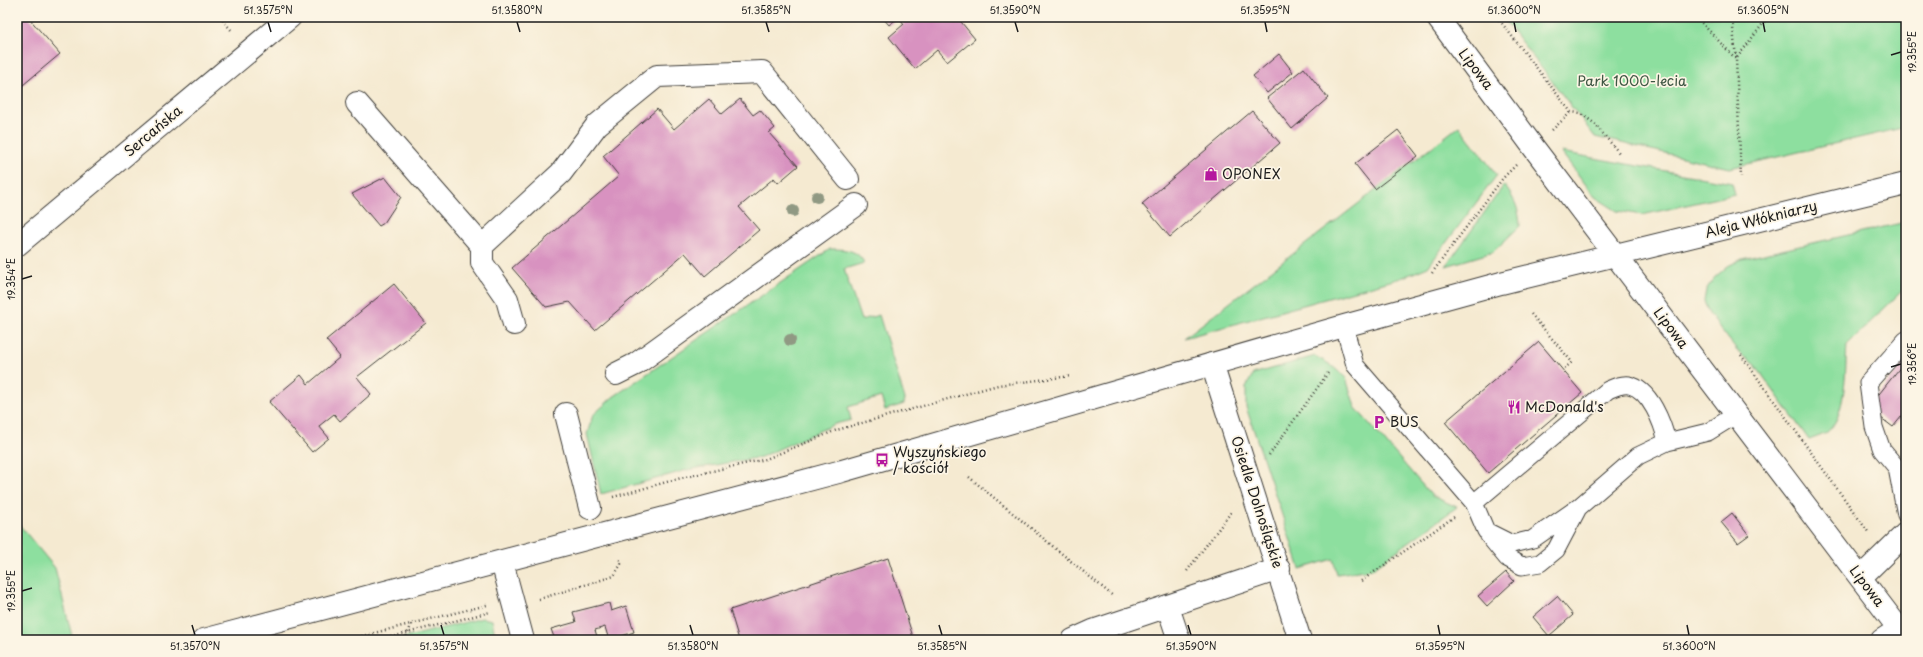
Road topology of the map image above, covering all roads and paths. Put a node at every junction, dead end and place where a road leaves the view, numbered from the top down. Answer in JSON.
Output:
{"nodes":[{"id":1,"x":220,"y":17,"type":"edge"},
{"id":2,"x":290,"y":17,"type":"edge"},
{"id":3,"x":1437,"y":17,"type":"edge"},
{"id":4,"x":1497,"y":17,"type":"edge"},
{"id":5,"x":1696,"y":17,"type":"edge"},
{"id":6,"x":1732,"y":17,"type":"edge"},
{"id":7,"x":1768,"y":17,"type":"edge"},
{"id":8,"x":232,"y":31,"type":"dead end"},
{"id":9,"x":1736,"y":59,"type":"junction"},
{"id":10,"x":357,"y":103,"type":"dead end"},
{"id":11,"x":1571,"y":112,"type":"junction"},
{"id":12,"x":1559,"y":123,"type":"dead end"},
{"id":13,"x":1620,"y":154,"type":"dead end"},
{"id":14,"x":1741,"y":177,"type":"dead end"},
{"id":15,"x":1503,"y":178,"type":"dead end"},
{"id":16,"x":848,"y":179,"type":"dead end"},
{"id":17,"x":1906,"y":184,"type":"edge"},
{"id":18,"x":856,"y":205,"type":"dead end"},
{"id":19,"x":17,"y":245,"type":"edge"},
{"id":20,"x":482,"y":246,"type":"junction"},
{"id":21,"x":1615,"y":255,"type":"junction"},
{"id":22,"x":1434,"y":272,"type":"dead end"},
{"id":23,"x":1531,"y":314,"type":"dead end"},
{"id":24,"x":514,"y":324,"type":"dead end"},
{"id":25,"x":1344,"y":326,"type":"junction"},
{"id":26,"x":1906,"y":340,"type":"edge"},
{"id":27,"x":1741,"y":355,"type":"dead end"},
{"id":28,"x":1212,"y":364,"type":"junction"},
{"id":29,"x":1563,"y":370,"type":"dead end"},
{"id":30,"x":1328,"y":373,"type":"dead end"},
{"id":31,"x":616,"y":374,"type":"dead end"},
{"id":32,"x":1070,"y":376,"type":"dead end"},
{"id":33,"x":566,"y":414,"type":"dead end"},
{"id":34,"x":1737,"y":414,"type":"junction"},
{"id":35,"x":1668,"y":442,"type":"junction"},
{"id":36,"x":1266,"y":459,"type":"dead end"},
{"id":37,"x":968,"y":477,"type":"dead end"},
{"id":38,"x":610,"y":498,"type":"dead end"},
{"id":39,"x":1474,"y":503,"type":"junction"},
{"id":40,"x":1234,"y":507,"type":"dead end"},
{"id":41,"x":1579,"y":507,"type":"junction"},
{"id":42,"x":590,"y":508,"type":"dead end"},
{"id":43,"x":1906,"y":515,"type":"edge"},
{"id":44,"x":1486,"y":531,"type":"junction"},
{"id":45,"x":1906,"y":533,"type":"edge"},
{"id":46,"x":1871,"y":535,"type":"dead end"},
{"id":47,"x":502,"y":562,"type":"junction"},
{"id":48,"x":620,"y":564,"type":"dead end"},
{"id":49,"x":1278,"y":570,"type":"junction"},
{"id":50,"x":1861,"y":577,"type":"junction"},
{"id":51,"x":1361,"y":581,"type":"dead end"},
{"id":52,"x":533,"y":601,"type":"dead end"},
{"id":53,"x":487,"y":605,"type":"dead end"},
{"id":54,"x":1168,"y":607,"type":"junction"},
{"id":55,"x":495,"y":610,"type":"dead end"},
{"id":56,"x":1138,"y":617,"type":"junction"},
{"id":57,"x":412,"y":623,"type":"junction"},
{"id":58,"x":408,"y":633,"type":"junction"},
{"id":59,"x":1896,"y":636,"type":"edge"},
{"id":60,"x":204,"y":640,"type":"edge"},
{"id":61,"x":346,"y":640,"type":"edge"},
{"id":62,"x":379,"y":640,"type":"edge"},
{"id":63,"x":405,"y":640,"type":"edge"},
{"id":64,"x":523,"y":640,"type":"edge"},
{"id":65,"x":1073,"y":640,"type":"edge"},
{"id":66,"x":1179,"y":640,"type":"edge"},
{"id":67,"x":1300,"y":640,"type":"edge"}],
"edges":[{"from":1,"to":8,"type":"path"},
{"from":2,"to":19,"type":"street","name":"Sercańska"},
{"from":3,"to":21,"type":"street","name":"Lipowa"},
{"from":4,"to":11,"type":"path"},
{"from":5,"to":9,"type":"path"},
{"from":6,"to":9,"type":"path"},
{"from":7,"to":9,"type":"path"},
{"from":9,"to":14,"type":"path"},
{"from":10,"to":20,"type":"street"},
{"from":11,"to":12,"type":"path"},
{"from":11,"to":13,"type":"path"},
{"from":15,"to":22,"type":"path"},
{"from":16,"to":20,"type":"street"},
{"from":17,"to":21,"type":"street","name":"Aleja Włókniarzy"},
{"from":18,"to":31,"type":"street"},
{"from":20,"to":24,"type":"street"},
{"from":21,"to":25,"type":"street","name":"Aleja Włókniarzy"},
{"from":21,"to":34,"type":"street","name":"Lipowa"},
{"from":23,"to":29,"type":"path"},
{"from":25,"to":28,"type":"street","name":"Aleja Włókniarzy"},
{"from":25,"to":39,"type":"lane"},
{"from":26,"to":43,"type":"lane"},
{"from":27,"to":46,"type":"path"},
{"from":28,"to":47,"type":"street","name":"Aleja Włókniarzy"},
{"from":28,"to":49,"type":"street","name":"Osiedle Dolnośląskie"},
{"from":30,"to":36,"type":"path"},
{"from":32,"to":38,"type":"path"},
{"from":33,"to":42,"type":"street"},
{"from":34,"to":35,"type":"lane"},
{"from":34,"to":50,"type":"street","name":"Lipowa"},
{"from":35,"to":39,"type":"lane"},
{"from":35,"to":41,"type":"lane"},
{"from":37,"to":56,"type":"path"},
{"from":39,"to":44,"type":"lane"},
{"from":39,"to":51,"type":"path"},
{"from":40,"to":54,"type":"path"},
{"from":41,"to":44,"type":"lane"},
{"from":41,"to":44,"type":"lane"},
{"from":45,"to":50,"type":"street"},
{"from":47,"to":60,"type":"street","name":"Aleja Włókniarzy"},
{"from":47,"to":64,"type":"street"},
{"from":48,"to":52,"type":"path"},
{"from":49,"to":54,"type":"street"},
{"from":49,"to":67,"type":"street","name":"Osiedle Dolnośląskie"},
{"from":50,"to":59,"type":"street","name":"Lipowa"},
{"from":53,"to":57,"type":"path"},
{"from":54,"to":56,"type":"street"},
{"from":54,"to":66,"type":"street"},
{"from":55,"to":58,"type":"path"},
{"from":56,"to":65,"type":"street"},
{"from":57,"to":58,"type":"path"},
{"from":57,"to":61,"type":"path"},
{"from":58,"to":62,"type":"path"},
{"from":58,"to":63,"type":"path"}]}
